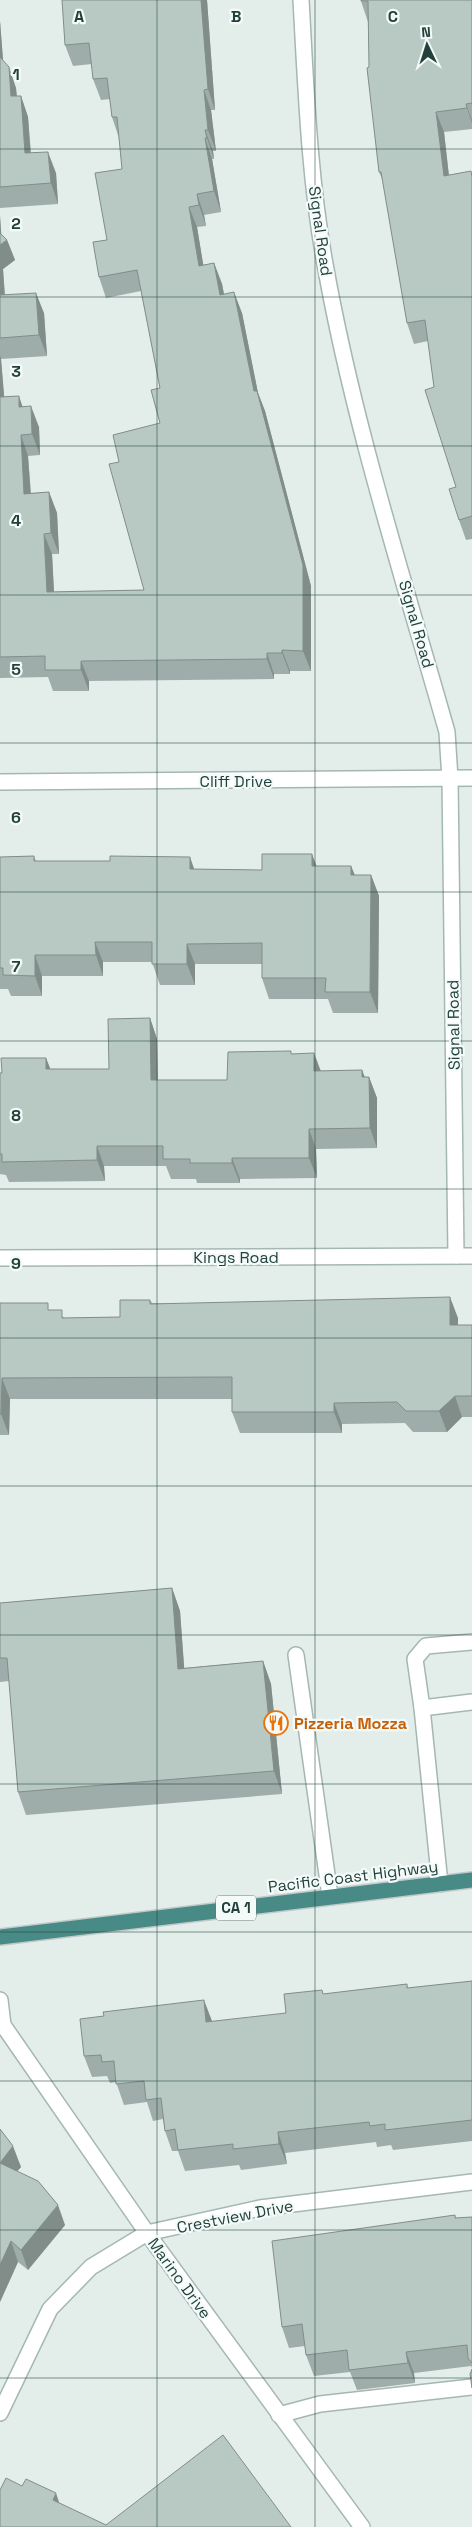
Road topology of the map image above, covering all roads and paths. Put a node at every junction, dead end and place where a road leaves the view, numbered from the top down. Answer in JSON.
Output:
{"nodes":[{"id":1,"x":301,"y":0,"type":"edge"},
{"id":2,"x":472,"y":778,"type":"edge"},
{"id":3,"x":450,"y":779,"type":"junction"},
{"id":4,"x":0,"y":782,"type":"edge"},
{"id":5,"x":456,"y":1256,"type":"junction"},
{"id":6,"x":472,"y":1256,"type":"edge"},
{"id":7,"x":0,"y":1258,"type":"edge"},
{"id":8,"x":472,"y":1642,"type":"edge"},
{"id":9,"x":296,"y":1655,"type":"dead end"},
{"id":10,"x":472,"y":1702,"type":"edge"},
{"id":11,"x":422,"y":1708,"type":"junction"},
{"id":12,"x":472,"y":1880,"type":"edge"},
{"id":13,"x":440,"y":1884,"type":"junction"},
{"id":14,"x":330,"y":1896,"type":"junction"},
{"id":15,"x":0,"y":1937,"type":"edge"},
{"id":16,"x":0,"y":2000,"type":"edge"},
{"id":17,"x":472,"y":2182,"type":"edge"},
{"id":18,"x":147,"y":2233,"type":"junction"},
{"id":19,"x":472,"y":2387,"type":"edge"},
{"id":20,"x":0,"y":2413,"type":"edge"},
{"id":21,"x":280,"y":2415,"type":"junction"},
{"id":22,"x":362,"y":2527,"type":"edge"}],
"edges":[{"from":1,"to":3,"type":"street","name":"Signal Road"},
{"from":2,"to":3,"type":"street","name":"Cliff Drive"},
{"from":3,"to":4,"type":"street","name":"Cliff Drive"},
{"from":3,"to":5,"type":"street","name":"Signal Road"},
{"from":5,"to":6,"type":"street","name":"Kings Road"},
{"from":5,"to":7,"type":"street","name":"Kings Road"},
{"from":8,"to":11,"type":"street"},
{"from":9,"to":14,"type":"street"},
{"from":10,"to":11,"type":"street"},
{"from":11,"to":13,"type":"street"},
{"from":12,"to":13,"type":"highway","name":"Pacific Coast Highway","number":"CA 1"},
{"from":13,"to":14,"type":"highway","name":"Pacific Coast Highway","number":"CA 1"},
{"from":14,"to":15,"type":"highway","name":"Pacific Coast Highway","number":"CA 1"},
{"from":16,"to":18,"type":"street","name":"Marino Drive"},
{"from":17,"to":18,"type":"street","name":"Crestview Drive"},
{"from":18,"to":20,"type":"street","name":"Crestview Drive"},
{"from":18,"to":21,"type":"street","name":"Marino Drive"},
{"from":19,"to":21,"type":"street"},
{"from":21,"to":22,"type":"street","name":"Marino Drive"}]}
